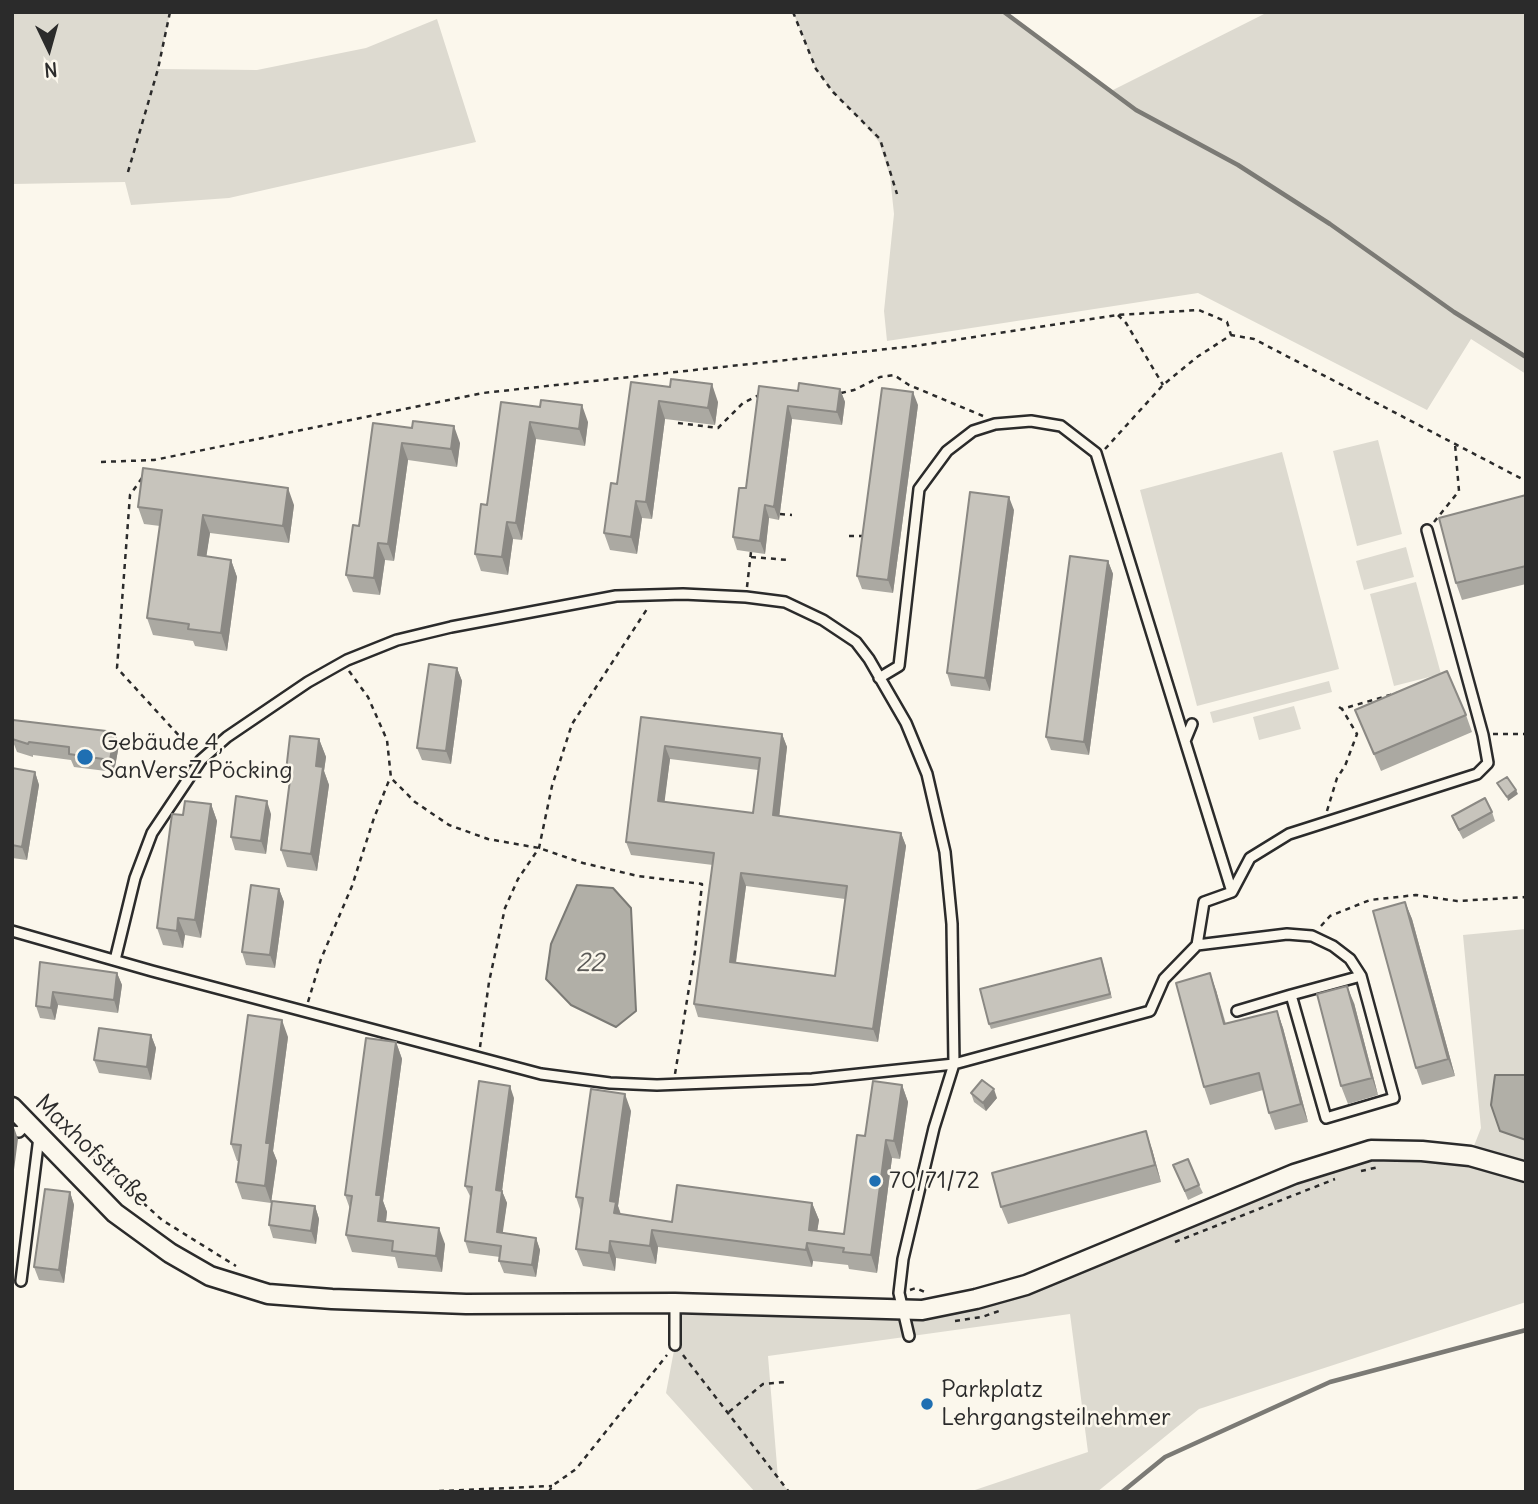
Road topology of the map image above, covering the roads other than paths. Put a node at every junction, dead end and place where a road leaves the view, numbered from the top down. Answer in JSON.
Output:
{"nodes":[{"id":1,"x":1427,"y":530,"type":"road end"},
{"id":2,"x":879,"y":678,"type":"junction"},
{"id":3,"x":1192,"y":724,"type":"dead end"},
{"id":4,"x":1185,"y":741,"type":"junction"},
{"id":5,"x":1232,"y":892,"type":"junction"},
{"id":6,"x":12,"y":931,"type":"edge"},
{"id":7,"x":1197,"y":945,"type":"junction"},
{"id":8,"x":114,"y":960,"type":"junction"},
{"id":9,"x":1361,"y":976,"type":"junction"},
{"id":10,"x":1291,"y":995,"type":"junction"},
{"id":11,"x":1237,"y":1011,"type":"dead end"},
{"id":12,"x":954,"y":1064,"type":"junction"},
{"id":13,"x":12,"y":1107,"type":"edge"},
{"id":14,"x":27,"y":1130,"type":"edge"},
{"id":15,"x":1526,"y":1172,"type":"edge"},
{"id":16,"x":20,"y":1281,"type":"dead end"},
{"id":17,"x":900,"y":1301,"type":"junction"},
{"id":18,"x":675,"y":1303,"type":"junction"},
{"id":19,"x":909,"y":1336,"type":"dead end"},
{"id":20,"x":675,"y":1345,"type":"road end"}],
"edges":[{"from":1,"to":5,"type":"lane"},
{"from":2,"to":4,"type":"lane"},
{"from":2,"to":8,"type":"lane"},
{"from":2,"to":12,"type":"lane"},
{"from":3,"to":4,"type":"lane"},
{"from":4,"to":5,"type":"lane"},
{"from":5,"to":7,"type":"lane"},
{"from":6,"to":8,"type":"lane"},
{"from":7,"to":9,"type":"lane"},
{"from":7,"to":12,"type":"lane"},
{"from":8,"to":12,"type":"lane"},
{"from":9,"to":10,"type":"lane"},
{"from":9,"to":10,"type":"lane"},
{"from":10,"to":11,"type":"lane"},
{"from":12,"to":17,"type":"lane"},
{"from":13,"to":14,"type":"street","name":"Maxhofstraße"},
{"from":14,"to":16,"type":"lane"},
{"from":14,"to":18,"type":"street","name":"Maxhofstraße"},
{"from":15,"to":17,"type":"street","name":"Maxhofstraße"},
{"from":17,"to":18,"type":"street","name":"Maxhofstraße"},
{"from":17,"to":19,"type":"lane"},
{"from":18,"to":20,"type":"lane"}]}
